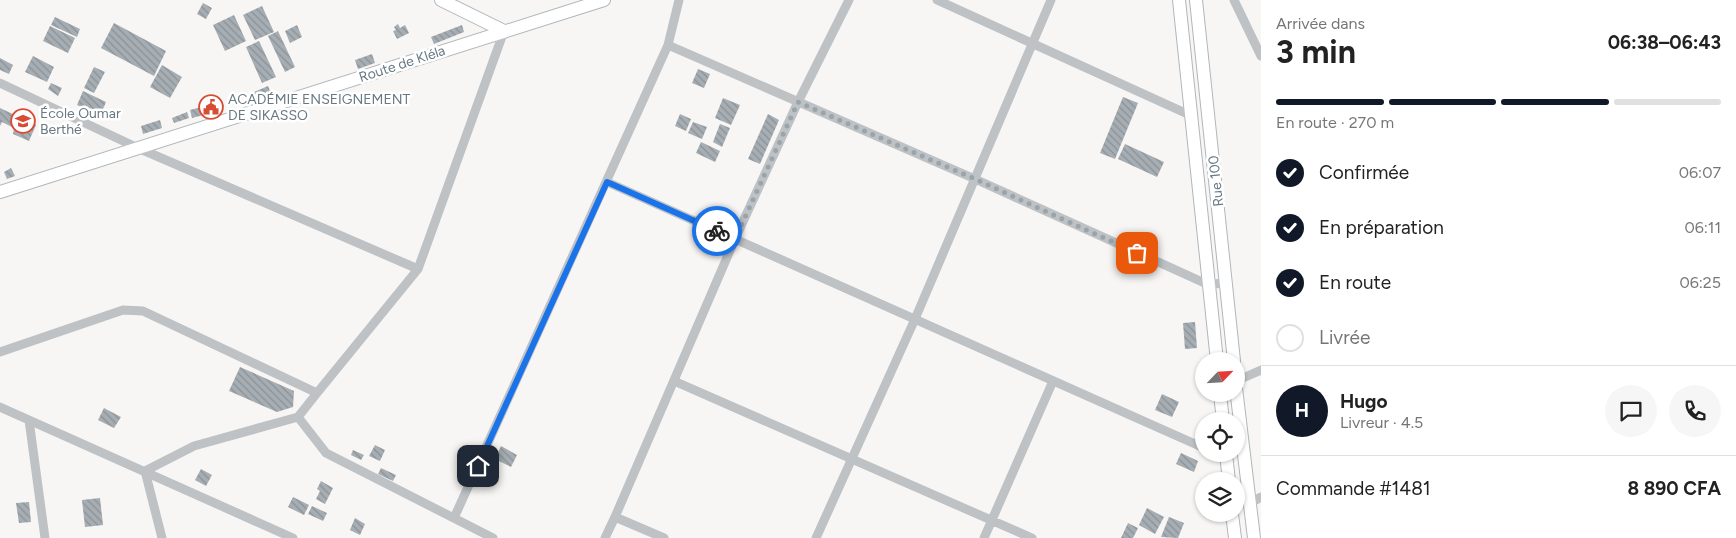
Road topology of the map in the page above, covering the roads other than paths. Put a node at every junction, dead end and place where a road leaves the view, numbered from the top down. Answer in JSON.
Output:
{"nodes":[{"id":1,"x":441,"y":0,"type":"edge"},
{"id":2,"x":604,"y":0,"type":"edge"},
{"id":3,"x":679,"y":0,"type":"edge"},
{"id":4,"x":849,"y":0,"type":"edge"},
{"id":5,"x":937,"y":0,"type":"edge"},
{"id":6,"x":1052,"y":0,"type":"edge"},
{"id":7,"x":1179,"y":0,"type":"edge"},
{"id":8,"x":1196,"y":0,"type":"edge"},
{"id":9,"x":1234,"y":0,"type":"edge"},
{"id":10,"x":504,"y":31,"type":"junction"},
{"id":11,"x":1033,"y":44,"type":"junction"},
{"id":12,"x":668,"y":45,"type":"junction"},
{"id":13,"x":1261,"y":56,"type":"edge"},
{"id":14,"x":0,"y":83,"type":"edge"},
{"id":15,"x":798,"y":102,"type":"junction"},
{"id":16,"x":1192,"y":116,"type":"junction"},
{"id":17,"x":138,"y":148,"type":"junction"},
{"id":18,"x":975,"y":179,"type":"junction"},
{"id":19,"x":607,"y":182,"type":"junction"},
{"id":20,"x":0,"y":192,"type":"edge"},
{"id":21,"x":735,"y":239,"type":"junction"},
{"id":22,"x":418,"y":269,"type":"junction"},
{"id":23,"x":1227,"y":282,"type":"junction"},
{"id":24,"x":1209,"y":285,"type":"junction"},
{"id":25,"x":915,"y":319,"type":"junction"},
{"id":26,"x":0,"y":352,"type":"edge"},
{"id":27,"x":1216,"y":352,"type":"edge"},
{"id":28,"x":1233,"y":352,"type":"edge"},
{"id":29,"x":1261,"y":370,"type":"edge"},
{"id":30,"x":1245,"y":377,"type":"edge"},
{"id":31,"x":1053,"y":381,"type":"junction"},
{"id":32,"x":674,"y":382,"type":"junction"},
{"id":33,"x":317,"y":394,"type":"junction"},
{"id":34,"x":1238,"y":402,"type":"edge"},
{"id":35,"x":0,"y":407,"type":"edge"},
{"id":36,"x":298,"y":417,"type":"junction"},
{"id":37,"x":29,"y":420,"type":"junction"},
{"id":38,"x":1195,"y":444,"type":"edge"},
{"id":39,"x":852,"y":458,"type":"junction"},
{"id":40,"x":145,"y":471,"type":"junction"},
{"id":41,"x":1255,"y":500,"type":"edge"},
{"id":42,"x":616,"y":516,"type":"junction"},
{"id":43,"x":454,"y":518,"type":"junction"},
{"id":44,"x":992,"y":520,"type":"junction"},
{"id":45,"x":1233,"y":522,"type":"edge"},
{"id":46,"x":45,"y":538,"type":"edge"},
{"id":47,"x":162,"y":538,"type":"edge"},
{"id":48,"x":293,"y":538,"type":"edge"},
{"id":49,"x":493,"y":538,"type":"edge"},
{"id":50,"x":605,"y":538,"type":"edge"},
{"id":51,"x":664,"y":538,"type":"edge"},
{"id":52,"x":816,"y":538,"type":"edge"},
{"id":53,"x":984,"y":538,"type":"edge"},
{"id":54,"x":1032,"y":538,"type":"edge"},
{"id":55,"x":1235,"y":538,"type":"edge"},
{"id":56,"x":1254,"y":538,"type":"edge"}],
"edges":[{"from":1,"to":10,"type":"street"},
{"from":2,"to":10,"type":"street","name":"Route de Kléla"},
{"from":3,"to":12,"type":"street"},
{"from":4,"to":15,"type":"street"},
{"from":5,"to":11,"type":"street"},
{"from":6,"to":11,"type":"street"},
{"from":7,"to":16,"type":"street"},
{"from":8,"to":23,"type":"street","name":"Rue 100"},
{"from":9,"to":13,"type":"street"},
{"from":10,"to":17,"type":"street","name":"Route de Kléla"},
{"from":10,"to":22,"type":"street"},
{"from":11,"to":16,"type":"street"},
{"from":11,"to":18,"type":"street"},
{"from":12,"to":15,"type":"street"},
{"from":12,"to":19,"type":"street"},
{"from":14,"to":17,"type":"street"},
{"from":15,"to":18,"type":"street"},
{"from":15,"to":21,"type":"street"},
{"from":16,"to":24,"type":"street"},
{"from":17,"to":20,"type":"street","name":"Route de Kléla"},
{"from":17,"to":22,"type":"street"},
{"from":18,"to":24,"type":"street"},
{"from":18,"to":25,"type":"street"},
{"from":19,"to":21,"type":"street"},
{"from":19,"to":43,"type":"street"},
{"from":21,"to":25,"type":"street"},
{"from":21,"to":32,"type":"street"},
{"from":22,"to":33,"type":"street"},
{"from":23,"to":24,"type":"street"},
{"from":23,"to":28,"type":"street","name":"Rue 100"},
{"from":24,"to":27,"type":"street"},
{"from":25,"to":31,"type":"street"},
{"from":25,"to":39,"type":"street"},
{"from":26,"to":33,"type":"street"},
{"from":29,"to":30,"type":"street"},
{"from":31,"to":38,"type":"street"},
{"from":31,"to":44,"type":"street"},
{"from":32,"to":39,"type":"street"},
{"from":32,"to":42,"type":"street"},
{"from":33,"to":36,"type":"street"},
{"from":34,"to":41,"type":"street"},
{"from":35,"to":37,"type":"street"},
{"from":36,"to":40,"type":"street"},
{"from":36,"to":43,"type":"street"},
{"from":37,"to":40,"type":"street"},
{"from":37,"to":46,"type":"street"},
{"from":39,"to":44,"type":"street"},
{"from":39,"to":52,"type":"street"},
{"from":40,"to":47,"type":"street"},
{"from":40,"to":48,"type":"street"},
{"from":41,"to":56,"type":"street"},
{"from":42,"to":50,"type":"street"},
{"from":42,"to":51,"type":"street"},
{"from":43,"to":49,"type":"street"},
{"from":44,"to":53,"type":"street"},
{"from":44,"to":54,"type":"street"},
{"from":45,"to":55,"type":"street"}]}
